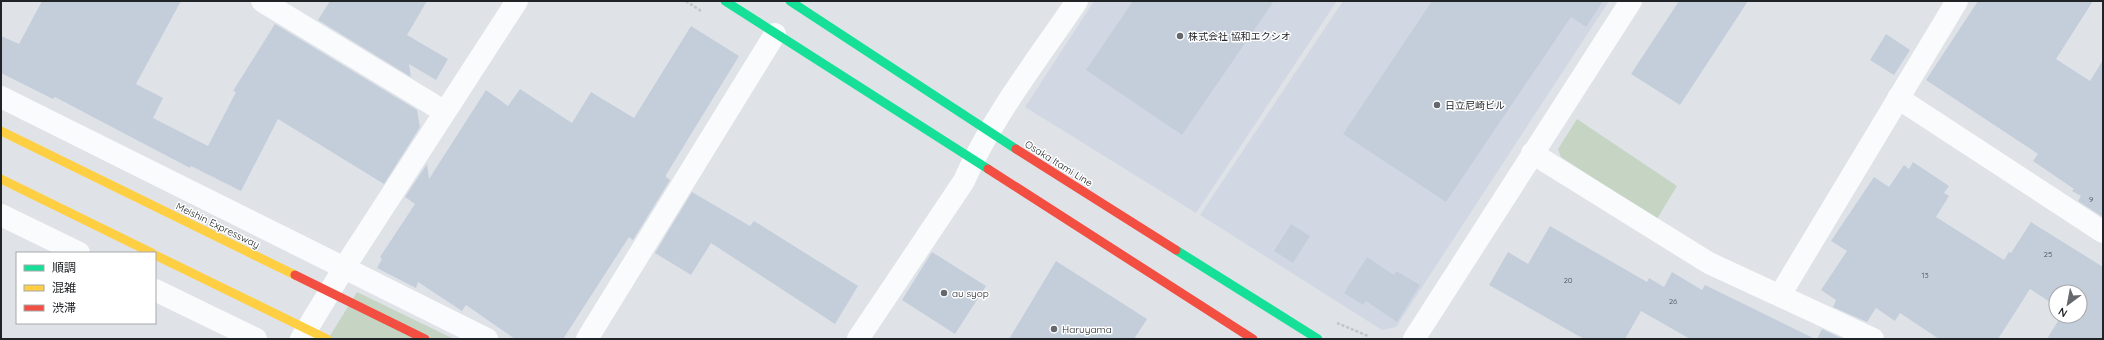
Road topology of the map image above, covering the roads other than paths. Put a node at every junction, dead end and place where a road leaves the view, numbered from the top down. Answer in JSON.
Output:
{"nodes":[{"id":1,"x":262,"y":1,"type":"edge"},
{"id":2,"x":517,"y":1,"type":"edge"},
{"id":3,"x":726,"y":1,"type":"edge"},
{"id":4,"x":790,"y":1,"type":"edge"},
{"id":5,"x":1077,"y":1,"type":"edge"},
{"id":6,"x":1631,"y":1,"type":"edge"},
{"id":7,"x":1957,"y":1,"type":"edge"},
{"id":8,"x":775,"y":34,"type":"junction"},
{"id":9,"x":1,"y":97,"type":"edge"},
{"id":10,"x":1898,"y":98,"type":"junction"},
{"id":11,"x":445,"y":112,"type":"junction"},
{"id":12,"x":1,"y":131,"type":"edge"},
{"id":13,"x":990,"y":133,"type":"junction"},
{"id":14,"x":1532,"y":153,"type":"junction"},
{"id":15,"x":973,"y":160,"type":"junction"},
{"id":16,"x":1,"y":179,"type":"edge"},
{"id":17,"x":1,"y":215,"type":"edge"},
{"id":18,"x":2103,"y":232,"type":"edge"},
{"id":19,"x":77,"y":252,"type":"edge"},
{"id":20,"x":150,"y":252,"type":"edge"},
{"id":21,"x":156,"y":255,"type":"edge"},
{"id":22,"x":344,"y":268,"type":"junction"},
{"id":23,"x":156,"y":290,"type":"edge"},
{"id":24,"x":1780,"y":295,"type":"junction"},
{"id":25,"x":256,"y":339,"type":"edge"},
{"id":26,"x":301,"y":339,"type":"edge"},
{"id":27,"x":327,"y":339,"type":"edge"},
{"id":28,"x":425,"y":339,"type":"edge"},
{"id":29,"x":487,"y":339,"type":"edge"},
{"id":30,"x":586,"y":339,"type":"edge"},
{"id":31,"x":858,"y":339,"type":"edge"},
{"id":32,"x":1253,"y":339,"type":"edge"},
{"id":33,"x":1318,"y":339,"type":"edge"},
{"id":34,"x":1414,"y":339,"type":"edge"},
{"id":35,"x":1874,"y":339,"type":"edge"}],
"edges":[{"from":1,"to":11,"type":"street"},
{"from":2,"to":11,"type":"street"},
{"from":3,"to":8,"type":"main road"},
{"from":4,"to":13,"type":"main road","name":"Osaka Itami Line"},
{"from":5,"to":13,"type":"street"},
{"from":6,"to":14,"type":"street"},
{"from":7,"to":10,"type":"street"},
{"from":8,"to":15,"type":"main road"},
{"from":8,"to":30,"type":"street"},
{"from":9,"to":22,"type":"street"},
{"from":10,"to":18,"type":"street"},
{"from":10,"to":24,"type":"street"},
{"from":11,"to":22,"type":"street"},
{"from":12,"to":28,"type":"main road","name":"Meishin Expressway"},
{"from":13,"to":15,"type":"street"},
{"from":13,"to":33,"type":"main road","name":"Osaka Itami Line"},
{"from":14,"to":24,"type":"street"},
{"from":14,"to":34,"type":"street"},
{"from":15,"to":31,"type":"street"},
{"from":15,"to":32,"type":"main road"},
{"from":16,"to":20,"type":"main road"},
{"from":17,"to":19,"type":"street"},
{"from":21,"to":27,"type":"main road"},
{"from":22,"to":26,"type":"street"},
{"from":22,"to":29,"type":"street"},
{"from":23,"to":25,"type":"street"},
{"from":24,"to":35,"type":"street"}]}
